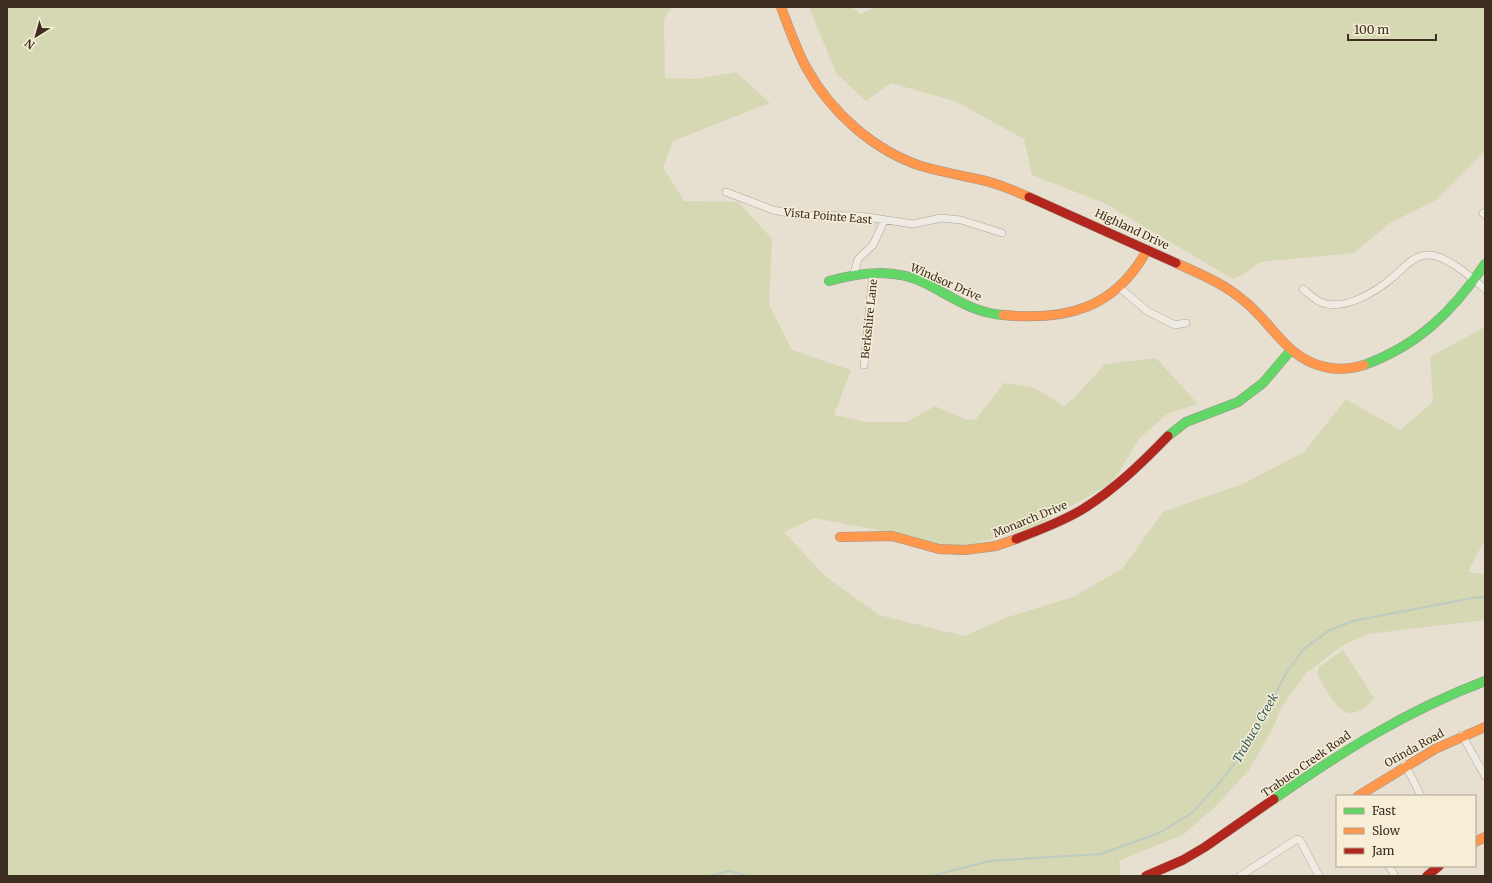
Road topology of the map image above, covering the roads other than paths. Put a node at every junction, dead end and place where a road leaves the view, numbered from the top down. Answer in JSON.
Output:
{"nodes":[{"id":1,"x":781,"y":7,"type":"edge"},
{"id":2,"x":726,"y":192,"type":"dead end"},
{"id":3,"x":884,"y":221,"type":"junction"},
{"id":4,"x":1002,"y":233,"type":"dead end"},
{"id":5,"x":1147,"y":250,"type":"junction"},
{"id":6,"x":1485,"y":264,"type":"edge"},
{"id":7,"x":873,"y":272,"type":"junction"},
{"id":8,"x":854,"y":274,"type":"junction"},
{"id":9,"x":1474,"y":280,"type":"junction"},
{"id":10,"x":830,"y":281,"type":"dead end"},
{"id":11,"x":1119,"y":287,"type":"junction"},
{"id":12,"x":1485,"y":288,"type":"edge"},
{"id":13,"x":1303,"y":289,"type":"dead end"},
{"id":14,"x":1186,"y":323,"type":"dead end"},
{"id":15,"x":1291,"y":350,"type":"junction"},
{"id":16,"x":864,"y":365,"type":"dead end"},
{"id":17,"x":840,"y":537,"type":"dead end"},
{"id":18,"x":1485,"y":681,"type":"edge"},
{"id":19,"x":1485,"y":727,"type":"edge"},
{"id":20,"x":1462,"y":735,"type":"junction"},
{"id":21,"x":1405,"y":764,"type":"junction"},
{"id":22,"x":1485,"y":776,"type":"edge"},
{"id":23,"x":1359,"y":795,"type":"edge"},
{"id":24,"x":1420,"y":795,"type":"edge"},
{"id":25,"x":1485,"y":837,"type":"edge"},
{"id":26,"x":1476,"y":842,"type":"edge"},
{"id":27,"x":1390,"y":867,"type":"edge"},
{"id":28,"x":1438,"y":867,"type":"edge"},
{"id":29,"x":1243,"y":875,"type":"edge"},
{"id":30,"x":1146,"y":876,"type":"edge"},
{"id":31,"x":1319,"y":876,"type":"edge"},
{"id":32,"x":1395,"y":876,"type":"edge"},
{"id":33,"x":1427,"y":876,"type":"edge"}],
"edges":[{"from":1,"to":5,"type":"street","name":"Highland Drive"},
{"from":2,"to":3,"type":"street","name":"Vista Pointe East"},
{"from":3,"to":4,"type":"street","name":"Vista Pointe East"},
{"from":3,"to":8,"type":"street"},
{"from":5,"to":11,"type":"street","name":"Windsor Drive"},
{"from":5,"to":15,"type":"street","name":"Highland Drive"},
{"from":6,"to":9,"type":"street","name":"Highland Drive"},
{"from":7,"to":8,"type":"street","name":"Windsor Drive"},
{"from":7,"to":11,"type":"street","name":"Windsor Drive"},
{"from":7,"to":16,"type":"street","name":"Berkshire Lane"},
{"from":8,"to":10,"type":"street","name":"Windsor Drive"},
{"from":9,"to":12,"type":"street"},
{"from":9,"to":13,"type":"street"},
{"from":9,"to":15,"type":"street","name":"Highland Drive"},
{"from":11,"to":14,"type":"street"},
{"from":15,"to":17,"type":"street","name":"Monarch Drive"},
{"from":18,"to":30,"type":"street","name":"Trabuco Creek Road"},
{"from":19,"to":20,"type":"street","name":"Orinda Road"},
{"from":20,"to":21,"type":"street","name":"Orinda Road"},
{"from":20,"to":22,"type":"street"},
{"from":21,"to":23,"type":"street","name":"Orinda Road"},
{"from":21,"to":24,"type":"street"},
{"from":25,"to":26,"type":"street"},
{"from":27,"to":32,"type":"street"},
{"from":28,"to":33,"type":"street"},
{"from":29,"to":31,"type":"street"}]}
